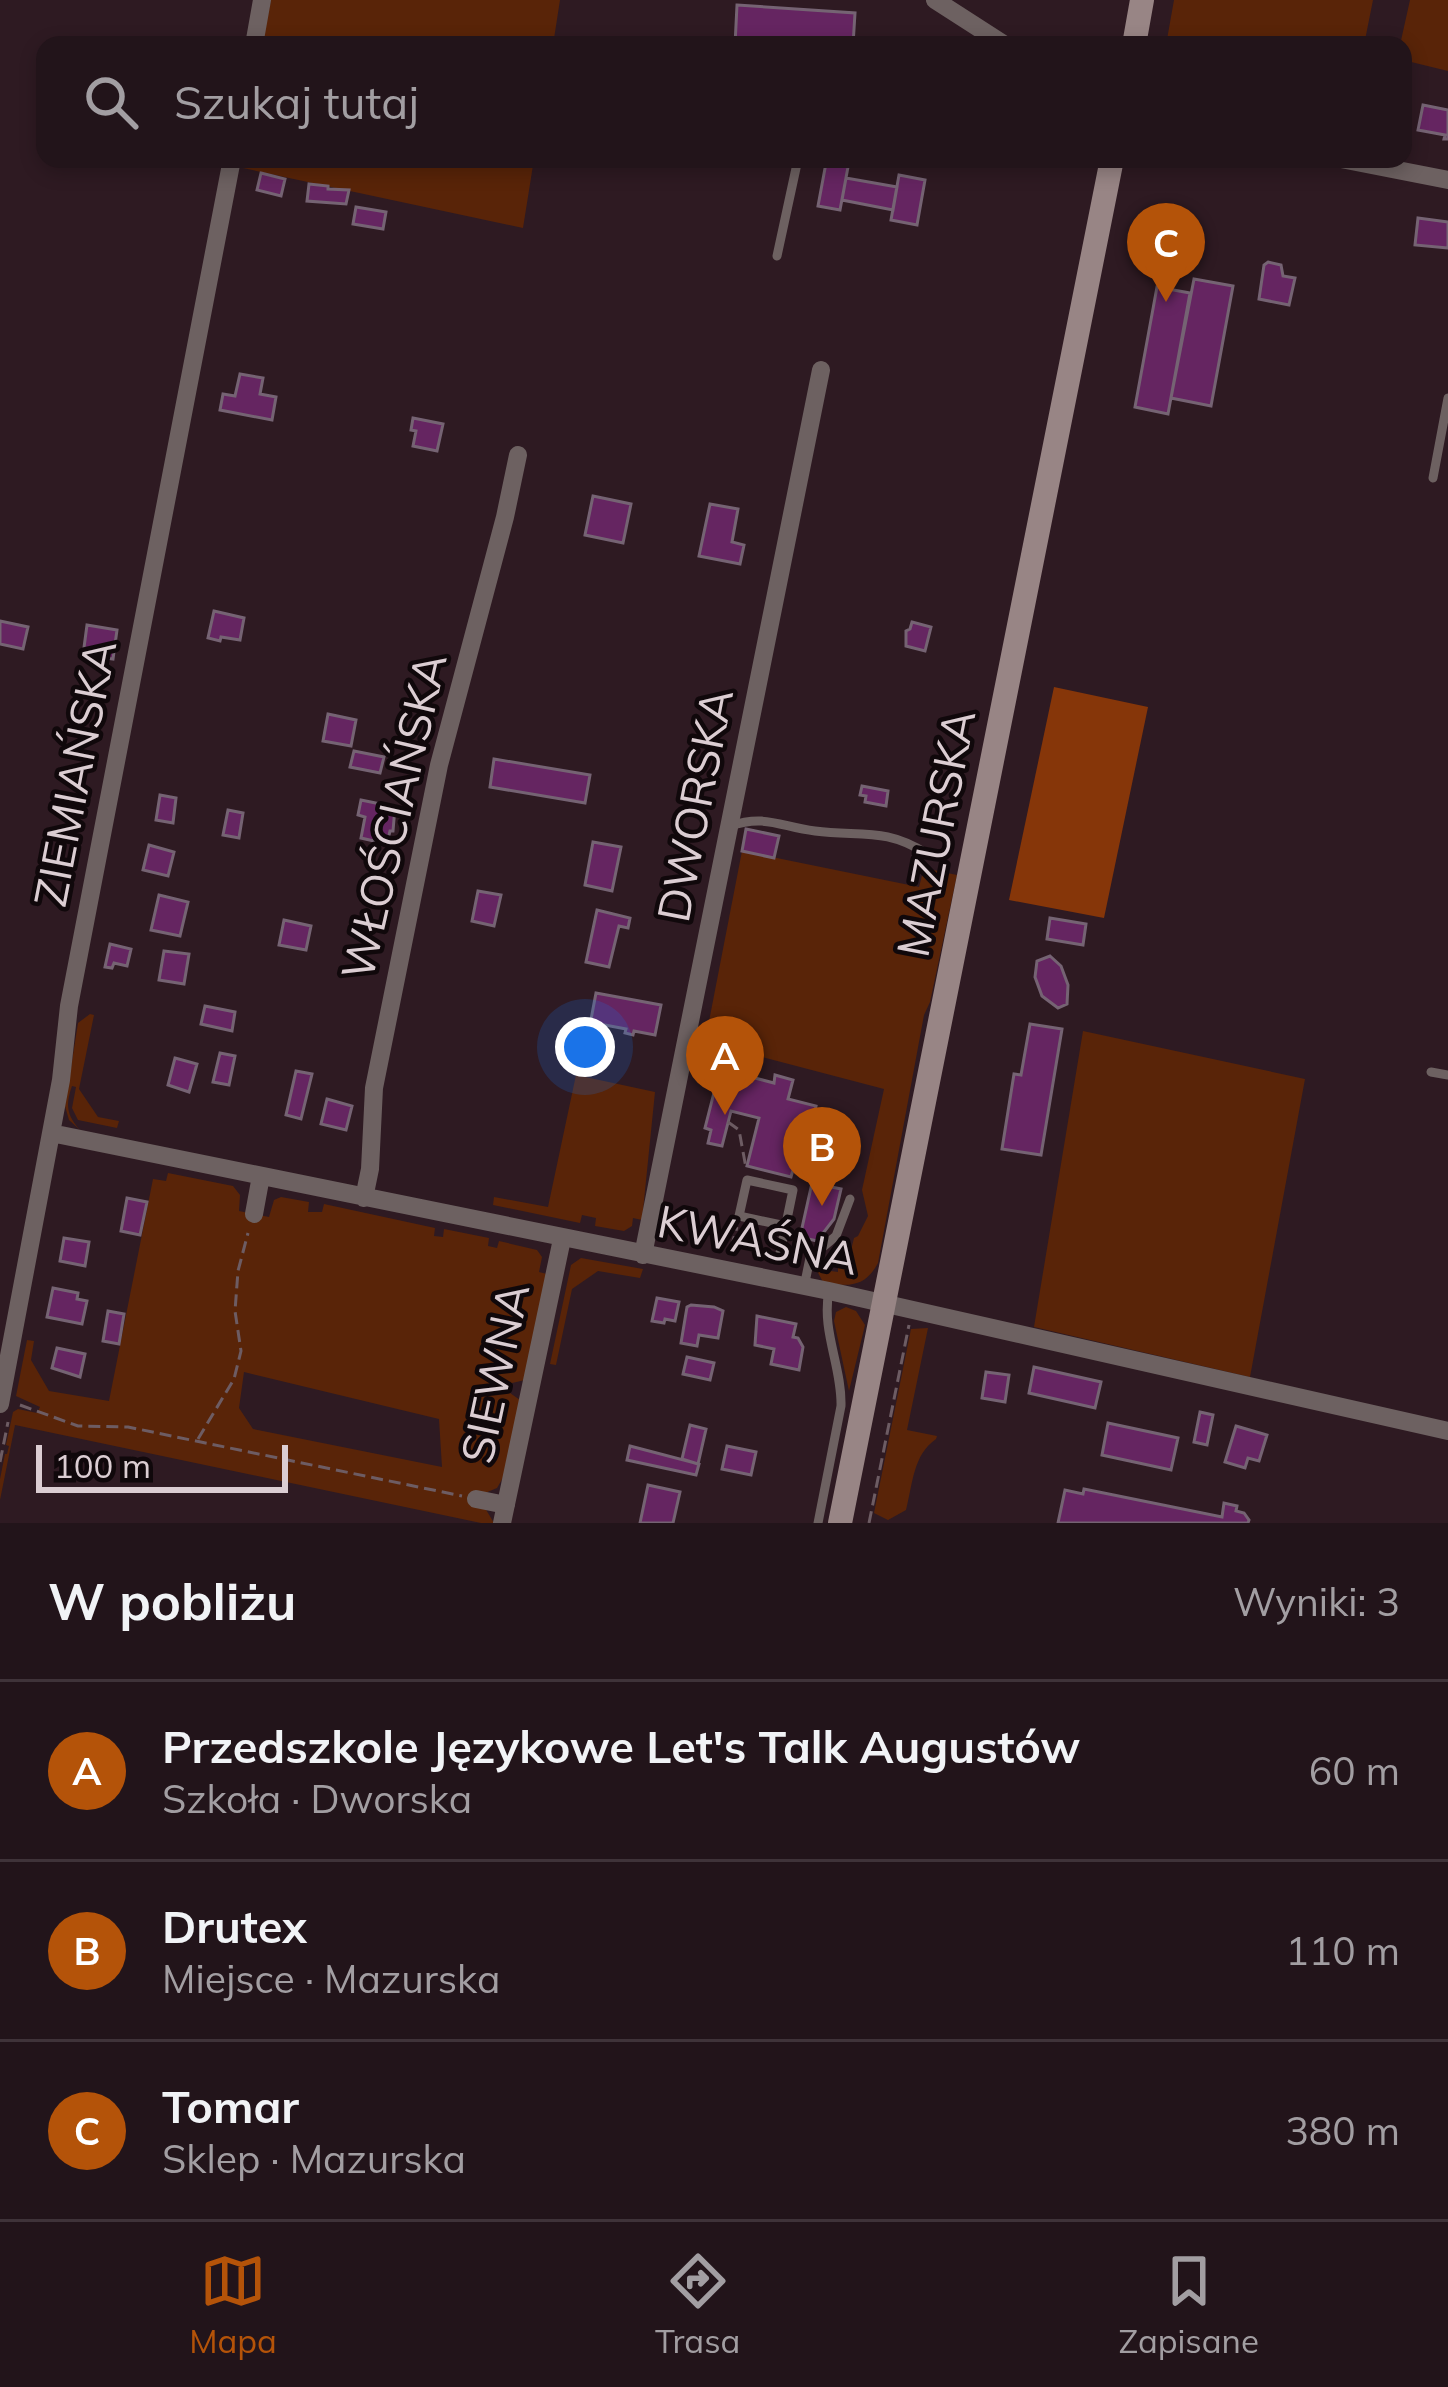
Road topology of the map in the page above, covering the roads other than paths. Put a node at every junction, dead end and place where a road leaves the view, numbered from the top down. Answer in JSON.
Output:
{"nodes":[{"id":1,"x":262,"y":0,"type":"edge"},
{"id":2,"x":935,"y":0,"type":"edge"},
{"id":3,"x":1142,"y":0,"type":"edge"},
{"id":4,"x":256,"y":36,"type":"edge"},
{"id":5,"x":991,"y":36,"type":"edge"},
{"id":6,"x":1136,"y":36,"type":"edge"},
{"id":7,"x":230,"y":168,"type":"edge"},
{"id":8,"x":796,"y":168,"type":"edge"},
{"id":9,"x":1110,"y":168,"type":"edge"},
{"id":10,"x":1387,"y":168,"type":"edge"},
{"id":11,"x":1448,"y":180,"type":"edge"},
{"id":12,"x":777,"y":256,"type":"dead end"},
{"id":13,"x":821,"y":370,"type":"dead end"},
{"id":14,"x":1448,"y":398,"type":"edge"},
{"id":15,"x":518,"y":455,"type":"dead end"},
{"id":16,"x":1433,"y":478,"type":"dead end"},
{"id":17,"x":730,"y":826,"type":"junction"},
{"id":18,"x":927,"y":854,"type":"dead end"},
{"id":19,"x":1432,"y":1072,"type":"dead end"},
{"id":20,"x":1448,"y":1075,"type":"edge"},
{"id":21,"x":51,"y":1133,"type":"junction"},
{"id":22,"x":261,"y":1176,"type":"junction"},
{"id":23,"x":364,"y":1198,"type":"junction"},
{"id":24,"x":850,"y":1198,"type":"dead end"},
{"id":25,"x":254,"y":1214,"type":"road end"},
{"id":26,"x":786,"y":1226,"type":"junction"},
{"id":27,"x":562,"y":1239,"type":"junction"},
{"id":28,"x":643,"y":1256,"type":"junction"},
{"id":29,"x":778,"y":1258,"type":"dead end"},
{"id":30,"x":804,"y":1287,"type":"junction"},
{"id":31,"x":830,"y":1292,"type":"junction"},
{"id":32,"x":884,"y":1305,"type":"junction"},
{"id":33,"x":0,"y":1402,"type":"edge"},
{"id":34,"x":1448,"y":1431,"type":"edge"},
{"id":35,"x":476,"y":1498,"type":"road end"},
{"id":36,"x":504,"y":1514,"type":"edge"},
{"id":37,"x":818,"y":1523,"type":"edge"},
{"id":38,"x":840,"y":1523,"type":"edge"}],
"edges":[{"from":1,"to":4,"type":"street"},
{"from":2,"to":5,"type":"street"},
{"from":3,"to":6,"type":"main road"},
{"from":7,"to":21,"type":"street","name":"ZIEMIAŃSKA"},
{"from":8,"to":12,"type":"lane"},
{"from":9,"to":32,"type":"main road","name":"MAZURSKA"},
{"from":10,"to":11,"type":"street"},
{"from":13,"to":17,"type":"street","name":"DWORSKA"},
{"from":14,"to":16,"type":"lane"},
{"from":15,"to":23,"type":"street","name":"WŁOŚCIAŃSKA"},
{"from":17,"to":18,"type":"lane"},
{"from":17,"to":28,"type":"street","name":"DWORSKA"},
{"from":19,"to":20,"type":"lane"},
{"from":21,"to":22,"type":"street","name":"KWAŚNA"},
{"from":21,"to":33,"type":"street","name":"ZIEMIAŃSKA"},
{"from":22,"to":23,"type":"street","name":"KWAŚNA"},
{"from":22,"to":25,"type":"street"},
{"from":23,"to":27,"type":"street","name":"KWAŚNA"},
{"from":24,"to":30,"type":"lane"},
{"from":26,"to":26,"type":"lane"},
{"from":26,"to":29,"type":"lane"},
{"from":27,"to":28,"type":"street","name":"KWAŚNA"},
{"from":27,"to":36,"type":"street","name":"SIEWNA"},
{"from":28,"to":30,"type":"street","name":"KWAŚNA"},
{"from":30,"to":31,"type":"street","name":"KWAŚNA"},
{"from":31,"to":32,"type":"street","name":"KWAŚNA"},
{"from":31,"to":37,"type":"lane"},
{"from":32,"to":34,"type":"street","name":"KWAŚNA"},
{"from":32,"to":38,"type":"main road","name":"MAZURSKA"},
{"from":35,"to":36,"type":"street"}]}
